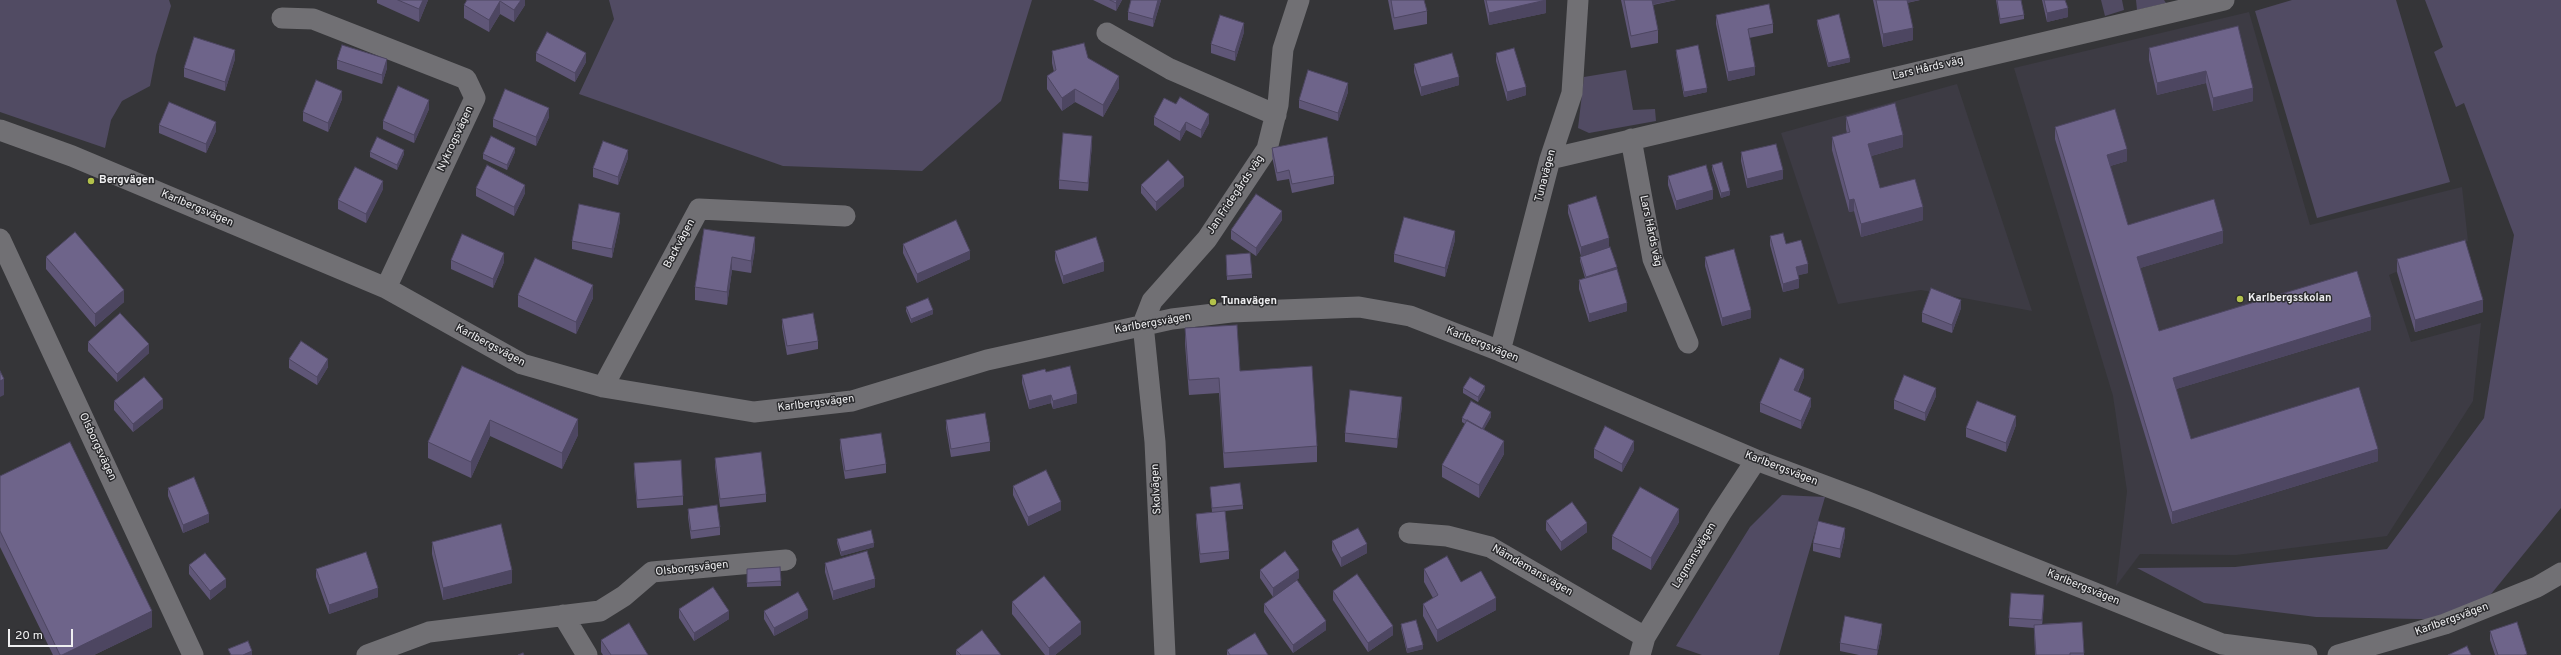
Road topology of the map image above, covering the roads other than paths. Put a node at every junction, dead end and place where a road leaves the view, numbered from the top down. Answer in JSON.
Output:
{"nodes":[{"id":1,"x":1299,"y":0,"type":"edge"},
{"id":2,"x":1578,"y":0,"type":"edge"},
{"id":3,"x":2224,"y":0,"type":"edge"},
{"id":4,"x":282,"y":18,"type":"dead end"},
{"id":5,"x":1107,"y":34,"type":"dead end"},
{"id":6,"x":1276,"y":114,"type":"junction"},
{"id":7,"x":0,"y":130,"type":"edge"},
{"id":8,"x":1631,"y":139,"type":"junction"},
{"id":9,"x":1550,"y":159,"type":"junction"},
{"id":10,"x":845,"y":216,"type":"dead end"},
{"id":11,"x":0,"y":238,"type":"edge"},
{"id":12,"x":386,"y":288,"type":"junction"},
{"id":13,"x":1143,"y":324,"type":"junction"},
{"id":14,"x":1688,"y":343,"type":"dead end"},
{"id":15,"x":1500,"y":351,"type":"junction"},
{"id":16,"x":603,"y":387,"type":"junction"},
{"id":17,"x":1756,"y":460,"type":"junction"},
{"id":18,"x":1409,"y":533,"type":"dead end"},
{"id":19,"x":786,"y":560,"type":"dead end"},
{"id":20,"x":2561,"y":573,"type":"edge"},
{"id":21,"x":563,"y":615,"type":"junction"},
{"id":22,"x":1643,"y":646,"type":"edge"},
{"id":23,"x":193,"y":655,"type":"edge"},
{"id":24,"x":367,"y":655,"type":"edge"},
{"id":25,"x":587,"y":655,"type":"edge"},
{"id":26,"x":1165,"y":655,"type":"edge"},
{"id":27,"x":2307,"y":655,"type":"edge"},
{"id":28,"x":2338,"y":655,"type":"edge"}],
"edges":[{"from":1,"to":6,"type":"street","name":"Jan Fridegårds väg"},
{"from":2,"to":9,"type":"street","name":"Tunavägen"},
{"from":3,"to":8,"type":"street","name":"Lars Hårds väg"},
{"from":4,"to":12,"type":"street","name":"Nykrogsvägen"},
{"from":5,"to":6,"type":"street"},
{"from":6,"to":13,"type":"street","name":"Jan Fridegårds väg"},
{"from":7,"to":12,"type":"street","name":"Karlbergsvägen"},
{"from":8,"to":9,"type":"street","name":"Lars Hårds väg"},
{"from":8,"to":14,"type":"street","name":"Lars Hårds väg"},
{"from":9,"to":15,"type":"street","name":"Tunavägen"},
{"from":10,"to":16,"type":"street","name":"Backvägen"},
{"from":11,"to":23,"type":"street","name":"Olsborgsvägen"},
{"from":12,"to":16,"type":"street","name":"Karlbergsvägen"},
{"from":13,"to":15,"type":"street","name":"Karlbergsvägen"},
{"from":13,"to":16,"type":"street","name":"Karlbergsvägen"},
{"from":13,"to":26,"type":"street","name":"Skolvägen"},
{"from":15,"to":17,"type":"street","name":"Karlbergsvägen"},
{"from":17,"to":22,"type":"street","name":"Lagmansvägen"},
{"from":17,"to":27,"type":"street","name":"Karlbergsvägen"},
{"from":18,"to":22,"type":"street","name":"Nämdemansvägen"},
{"from":19,"to":21,"type":"street","name":"Olsborgsvägen"},
{"from":20,"to":28,"type":"street","name":"Karlbergsvägen"},
{"from":21,"to":24,"type":"street","name":"Olsborgsvägen"},
{"from":21,"to":25,"type":"street"}]}
